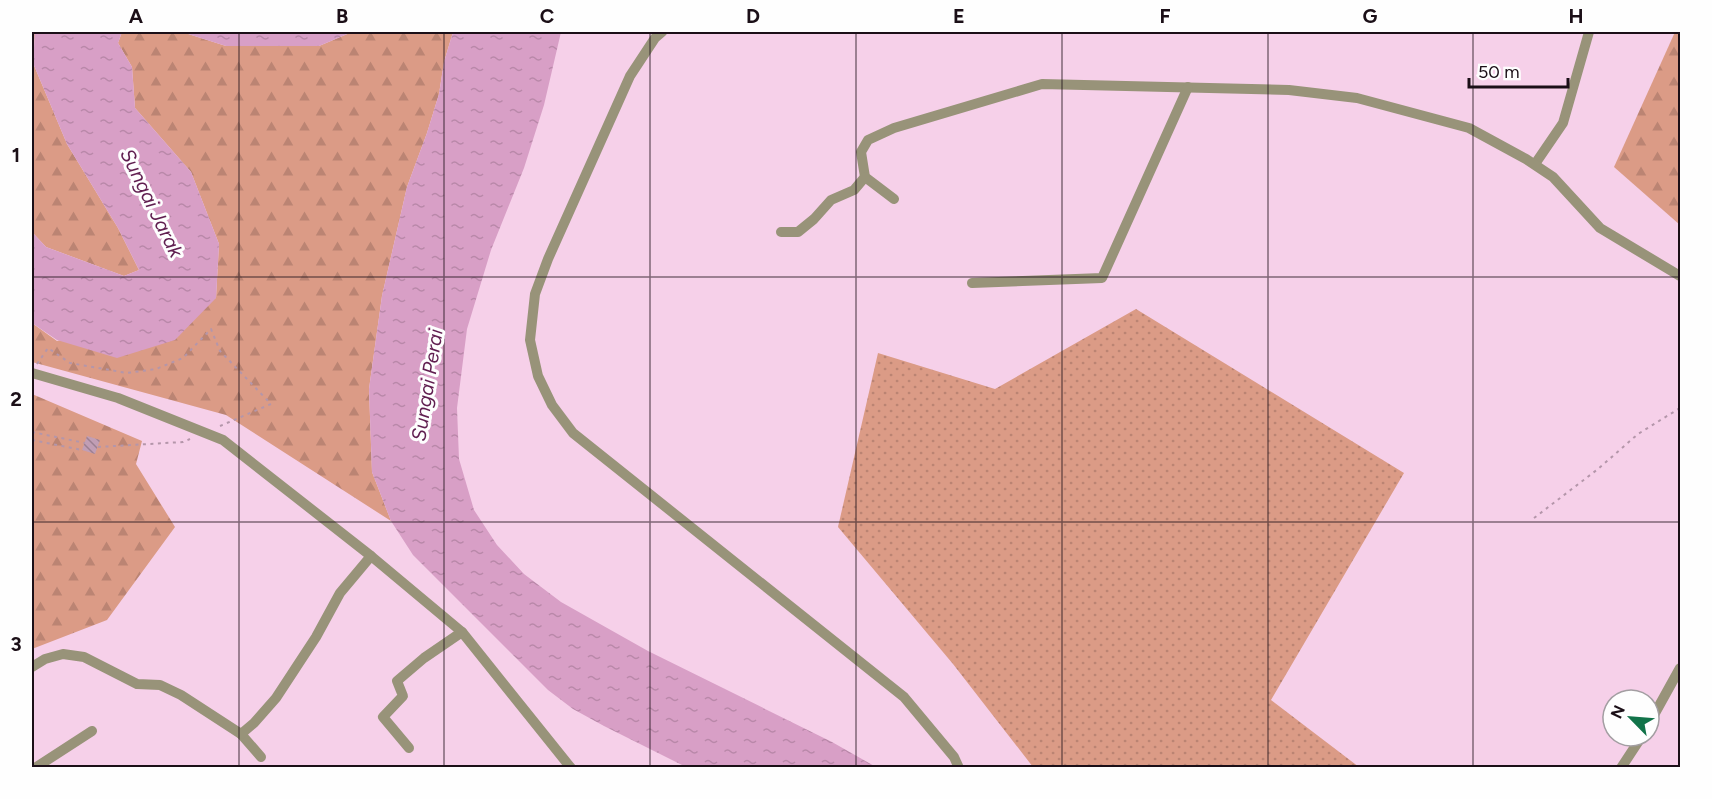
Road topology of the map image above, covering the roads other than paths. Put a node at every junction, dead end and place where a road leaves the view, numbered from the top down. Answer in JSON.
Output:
{"nodes":[{"id":1,"x":662,"y":32,"type":"edge"},
{"id":2,"x":1589,"y":32,"type":"edge"},
{"id":3,"x":1188,"y":87,"type":"junction"},
{"id":4,"x":1535,"y":164,"type":"junction"},
{"id":5,"x":865,"y":177,"type":"junction"},
{"id":6,"x":894,"y":200,"type":"dead end"},
{"id":7,"x":780,"y":232,"type":"dead end"},
{"id":8,"x":1680,"y":276,"type":"edge"},
{"id":9,"x":972,"y":283,"type":"dead end"},
{"id":10,"x":32,"y":372,"type":"edge"},
{"id":11,"x":371,"y":556,"type":"junction"},
{"id":12,"x":462,"y":632,"type":"junction"},
{"id":13,"x":32,"y":667,"type":"edge"},
{"id":14,"x":1680,"y":668,"type":"edge"},
{"id":15,"x":1661,"y":705,"type":"edge"},
{"id":16,"x":92,"y":731,"type":"dead end"},
{"id":17,"x":241,"y":734,"type":"junction"},
{"id":18,"x":408,"y":748,"type":"dead end"},
{"id":19,"x":1634,"y":748,"type":"edge"},
{"id":20,"x":261,"y":757,"type":"dead end"},
{"id":21,"x":35,"y":768,"type":"edge"},
{"id":22,"x":571,"y":768,"type":"edge"},
{"id":23,"x":959,"y":768,"type":"edge"},
{"id":24,"x":1621,"y":768,"type":"edge"}],
"edges":[{"from":1,"to":23,"type":"street"},
{"from":2,"to":4,"type":"street"},
{"from":3,"to":4,"type":"street"},
{"from":3,"to":5,"type":"street"},
{"from":3,"to":9,"type":"street"},
{"from":4,"to":8,"type":"street"},
{"from":5,"to":6,"type":"street"},
{"from":5,"to":7,"type":"street"},
{"from":10,"to":11,"type":"street"},
{"from":11,"to":12,"type":"street"},
{"from":11,"to":17,"type":"street"},
{"from":12,"to":18,"type":"street"},
{"from":12,"to":22,"type":"street"},
{"from":13,"to":17,"type":"street"},
{"from":14,"to":15,"type":"street"},
{"from":16,"to":21,"type":"street"},
{"from":17,"to":20,"type":"street"},
{"from":19,"to":24,"type":"street"}]}
